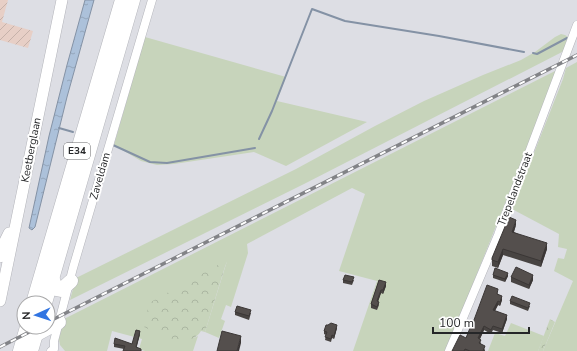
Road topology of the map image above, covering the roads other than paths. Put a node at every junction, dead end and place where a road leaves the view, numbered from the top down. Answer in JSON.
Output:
{"nodes":[{"id":1,"x":56,"y":0,"type":"edge"},
{"id":2,"x":62,"y":0,"type":"edge"},
{"id":3,"x":122,"y":0,"type":"edge"},
{"id":4,"x":133,"y":0,"type":"edge"},
{"id":5,"x":152,"y":0,"type":"edge"},
{"id":6,"x":577,"y":25,"type":"edge"},
{"id":7,"x":9,"y":233,"type":"junction"},
{"id":8,"x":0,"y":257,"type":"edge"},
{"id":9,"x":0,"y":277,"type":"edge"},
{"id":10,"x":52,"y":277,"type":"junction"},
{"id":11,"x":71,"y":281,"type":"junction"},
{"id":12,"x":35,"y":295,"type":"edge"},
{"id":13,"x":47,"y":295,"type":"edge"},
{"id":14,"x":0,"y":300,"type":"edge"},
{"id":15,"x":59,"y":322,"type":"junction"},
{"id":16,"x":56,"y":323,"type":"edge"},
{"id":17,"x":30,"y":335,"type":"edge"},
{"id":18,"x":33,"y":335,"type":"edge"},
{"id":19,"x":54,"y":350,"type":"edge"},
{"id":20,"x":20,"y":351,"type":"edge"},
{"id":21,"x":31,"y":351,"type":"edge"},
{"id":22,"x":449,"y":351,"type":"edge"}],
"edges":[{"from":1,"to":7,"type":"main road","name":"Keetberglaan"},
{"from":2,"to":14,"type":"main road","name":"Keetberglaan"},
{"from":3,"to":12,"type":"highway","number":"E34"},
{"from":4,"to":10,"type":"highway","number":"E34"},
{"from":5,"to":11,"type":"street","name":"Zaveldam"},
{"from":6,"to":22,"type":"street","name":"Trepelandstraat"},
{"from":7,"to":8,"type":"main road"},
{"from":7,"to":9,"type":"main road","name":"Keetberglaan"},
{"from":10,"to":11,"type":"highway"},
{"from":10,"to":13,"type":"highway","number":"E34"},
{"from":11,"to":15,"type":"street","name":"Zaveldam"},
{"from":15,"to":16,"type":"highway"},
{"from":15,"to":19,"type":"street","name":"Zaveldam"},
{"from":17,"to":20,"type":"highway"},
{"from":18,"to":21,"type":"highway"}]}
